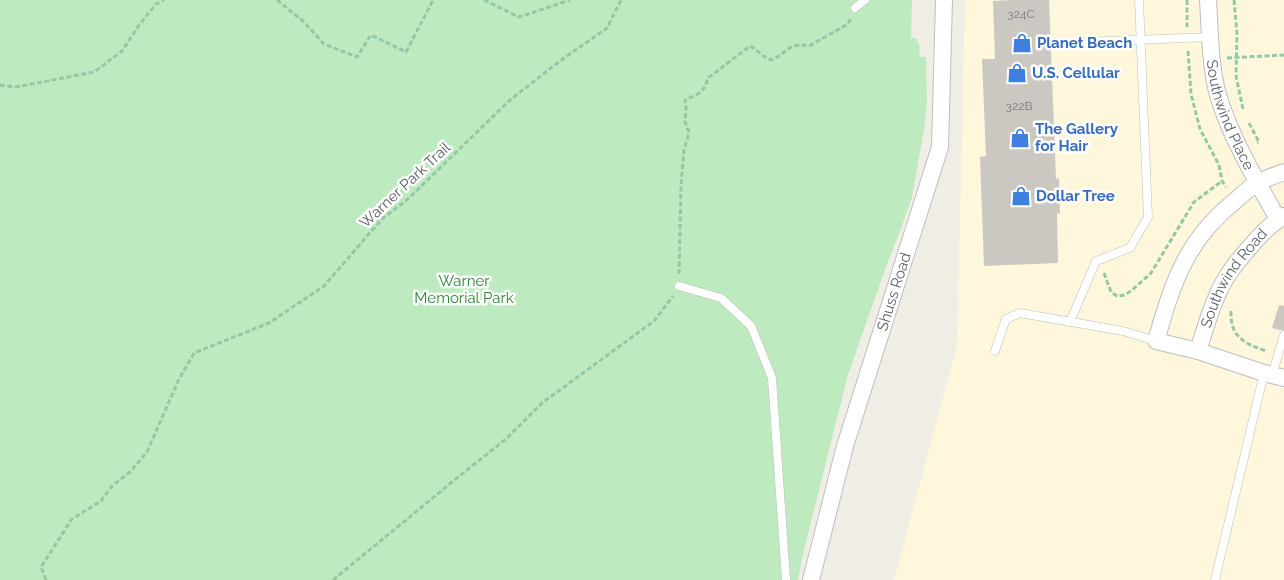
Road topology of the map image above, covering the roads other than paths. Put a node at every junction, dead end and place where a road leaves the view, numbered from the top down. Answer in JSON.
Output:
{"nodes":[{"id":1,"x":865,"y":0,"type":"edge"},
{"id":2,"x":944,"y":0,"type":"edge"},
{"id":3,"x":1139,"y":0,"type":"edge"},
{"id":4,"x":1208,"y":0,"type":"edge"},
{"id":5,"x":855,"y":8,"type":"road end"},
{"id":6,"x":1210,"y":37,"type":"junction"},
{"id":7,"x":1140,"y":40,"type":"junction"},
{"id":8,"x":1083,"y":42,"type":"dead end"},
{"id":9,"x":1284,"y":172,"type":"edge"},
{"id":10,"x":1258,"y":183,"type":"junction"},
{"id":11,"x":1281,"y":218,"type":"edge"},
{"id":12,"x":679,"y":286,"type":"road end"},
{"id":13,"x":1070,"y":322,"type":"junction"},
{"id":14,"x":1284,"y":335,"type":"edge"},
{"id":15,"x":1156,"y":341,"type":"junction"},
{"id":16,"x":1198,"y":351,"type":"junction"},
{"id":17,"x":995,"y":352,"type":"dead end"},
{"id":18,"x":1274,"y":375,"type":"edge"},
{"id":19,"x":786,"y":580,"type":"edge"},
{"id":20,"x":811,"y":580,"type":"edge"},
{"id":21,"x":1215,"y":580,"type":"edge"}],
"edges":[{"from":1,"to":5,"type":"lane"},
{"from":2,"to":20,"type":"street","name":"Shuss Road"},
{"from":3,"to":7,"type":"lane"},
{"from":4,"to":6,"type":"street","name":"Southwind Place"},
{"from":6,"to":7,"type":"lane"},
{"from":6,"to":10,"type":"street","name":"Southwind Place"},
{"from":7,"to":8,"type":"lane"},
{"from":7,"to":13,"type":"lane"},
{"from":9,"to":10,"type":"street"},
{"from":10,"to":11,"type":"street","name":"Southwind Place"},
{"from":10,"to":15,"type":"street"},
{"from":11,"to":16,"type":"street","name":"Southwind Road"},
{"from":12,"to":19,"type":"lane"},
{"from":13,"to":15,"type":"lane"},
{"from":13,"to":17,"type":"lane"},
{"from":14,"to":18,"type":"lane"},
{"from":15,"to":16,"type":"street"},
{"from":16,"to":18,"type":"street"},
{"from":18,"to":21,"type":"lane"}]}
